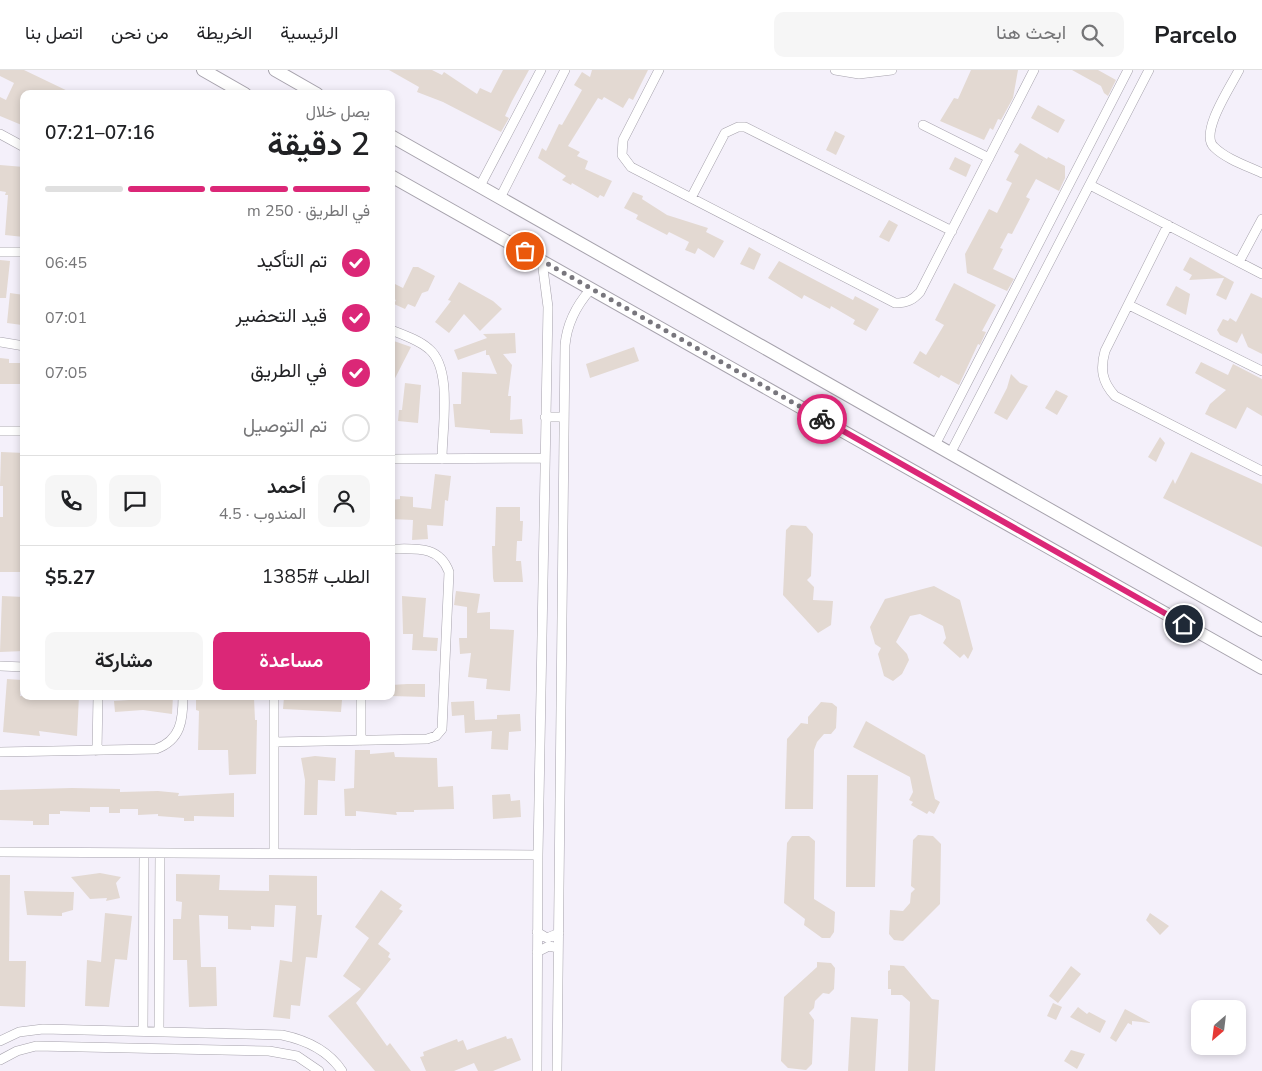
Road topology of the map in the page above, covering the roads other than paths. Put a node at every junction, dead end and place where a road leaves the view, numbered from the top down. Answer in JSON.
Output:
{"nodes":[{"id":1,"x":203,"y":70,"type":"edge"},
{"id":2,"x":275,"y":70,"type":"edge"},
{"id":3,"x":541,"y":70,"type":"edge"},
{"id":4,"x":565,"y":70,"type":"edge"},
{"id":5,"x":659,"y":70,"type":"edge"},
{"id":6,"x":835,"y":70,"type":"edge"},
{"id":7,"x":892,"y":70,"type":"edge"},
{"id":8,"x":1034,"y":70,"type":"edge"},
{"id":9,"x":1128,"y":70,"type":"edge"},
{"id":10,"x":1149,"y":70,"type":"edge"},
{"id":11,"x":1239,"y":70,"type":"edge"},
{"id":12,"x":238,"y":90,"type":"edge"},
{"id":13,"x":310,"y":90,"type":"edge"},
{"id":14,"x":924,"y":125,"type":"dead end"},
{"id":15,"x":0,"y":134,"type":"edge"},
{"id":16,"x":395,"y":138,"type":"edge"},
{"id":17,"x":20,"y":145,"type":"edge"},
{"id":18,"x":989,"y":158,"type":"junction"},
{"id":19,"x":1262,"y":173,"type":"edge"},
{"id":20,"x":395,"y":178,"type":"edge"},
{"id":21,"x":1090,"y":185,"type":"junction"},
{"id":22,"x":480,"y":186,"type":"junction"},
{"id":23,"x":500,"y":198,"type":"junction"},
{"id":24,"x":691,"y":198,"type":"junction"},
{"id":25,"x":1262,"y":219,"type":"edge"},
{"id":26,"x":1168,"y":225,"type":"junction"},
{"id":27,"x":952,"y":231,"type":"junction"},
{"id":28,"x":0,"y":252,"type":"edge"},
{"id":29,"x":20,"y":252,"type":"edge"},
{"id":30,"x":542,"y":261,"type":"junction"},
{"id":31,"x":1240,"y":262,"type":"junction"},
{"id":32,"x":1262,"y":274,"type":"edge"},
{"id":33,"x":590,"y":290,"type":"junction"},
{"id":34,"x":1129,"y":305,"type":"junction"},
{"id":35,"x":395,"y":332,"type":"edge"},
{"id":36,"x":0,"y":342,"type":"edge"},
{"id":37,"x":20,"y":345,"type":"edge"},
{"id":38,"x":1262,"y":372,"type":"edge"},
{"id":39,"x":545,"y":417,"type":"junction"},
{"id":40,"x":564,"y":417,"type":"junction"},
{"id":41,"x":0,"y":431,"type":"edge"},
{"id":42,"x":20,"y":431,"type":"edge"},
{"id":43,"x":935,"y":445,"type":"junction"},
{"id":44,"x":950,"y":454,"type":"junction"},
{"id":45,"x":442,"y":458,"type":"junction"},
{"id":46,"x":545,"y":458,"type":"junction"},
{"id":47,"x":395,"y":459,"type":"edge"},
{"id":48,"x":1262,"y":471,"type":"edge"},
{"id":49,"x":395,"y":549,"type":"edge"},
{"id":50,"x":1262,"y":630,"type":"edge"},
{"id":51,"x":0,"y":666,"type":"edge"},
{"id":52,"x":20,"y":666,"type":"edge"},
{"id":53,"x":1262,"y":668,"type":"edge"},
{"id":54,"x":98,"y":700,"type":"edge"},
{"id":55,"x":183,"y":700,"type":"edge"},
{"id":56,"x":274,"y":700,"type":"edge"},
{"id":57,"x":361,"y":700,"type":"edge"},
{"id":58,"x":361,"y":741,"type":"junction"},
{"id":59,"x":274,"y":742,"type":"junction"},
{"id":60,"x":97,"y":751,"type":"junction"},
{"id":61,"x":0,"y":752,"type":"edge"},
{"id":62,"x":0,"y":852,"type":"edge"},
{"id":63,"x":144,"y":853,"type":"junction"},
{"id":64,"x":160,"y":853,"type":"junction"},
{"id":65,"x":274,"y":853,"type":"junction"},
{"id":66,"x":538,"y":855,"type":"junction"},
{"id":67,"x":144,"y":914,"type":"junction"},
{"id":68,"x":160,"y":914,"type":"junction"},
{"id":69,"x":537,"y":932,"type":"junction"},
{"id":70,"x":558,"y":933,"type":"junction"},
{"id":71,"x":558,"y":948,"type":"junction"},
{"id":72,"x":537,"y":952,"type":"junction"},
{"id":73,"x":142,"y":1031,"type":"junction"},
{"id":74,"x":159,"y":1031,"type":"junction"},
{"id":75,"x":0,"y":1041,"type":"edge"},
{"id":76,"x":0,"y":1060,"type":"edge"},
{"id":77,"x":319,"y":1071,"type":"edge"},
{"id":78,"x":342,"y":1071,"type":"edge"},
{"id":79,"x":537,"y":1071,"type":"edge"},
{"id":80,"x":557,"y":1071,"type":"edge"}],
"edges":[{"from":1,"to":12,"type":"street"},
{"from":2,"to":13,"type":"street"},
{"from":3,"to":22,"type":"street"},
{"from":4,"to":23,"type":"street"},
{"from":5,"to":24,"type":"street"},
{"from":6,"to":7,"type":"street"},
{"from":8,"to":18,"type":"street"},
{"from":9,"to":43,"type":"street"},
{"from":10,"to":21,"type":"street"},
{"from":11,"to":19,"type":"street"},
{"from":14,"to":18,"type":"street"},
{"from":15,"to":17,"type":"street"},
{"from":16,"to":22,"type":"street"},
{"from":18,"to":27,"type":"street"},
{"from":20,"to":30,"type":"street"},
{"from":21,"to":26,"type":"street"},
{"from":21,"to":44,"type":"street"},
{"from":22,"to":23,"type":"street"},
{"from":23,"to":43,"type":"street"},
{"from":24,"to":27,"type":"street"},
{"from":24,"to":27,"type":"street"},
{"from":25,"to":31,"type":"street"},
{"from":26,"to":31,"type":"street"},
{"from":26,"to":34,"type":"street"},
{"from":28,"to":29,"type":"street"},
{"from":30,"to":33,"type":"street"},
{"from":30,"to":39,"type":"street"},
{"from":31,"to":32,"type":"street"},
{"from":33,"to":40,"type":"street"},
{"from":33,"to":53,"type":"street"},
{"from":34,"to":38,"type":"street"},
{"from":34,"to":48,"type":"street"},
{"from":35,"to":45,"type":"street"},
{"from":36,"to":37,"type":"street"},
{"from":39,"to":40,"type":"street"},
{"from":39,"to":46,"type":"street"},
{"from":40,"to":70,"type":"street"},
{"from":41,"to":42,"type":"street"},
{"from":43,"to":44,"type":"street"},
{"from":44,"to":50,"type":"street"},
{"from":45,"to":46,"type":"street"},
{"from":45,"to":47,"type":"street"},
{"from":46,"to":66,"type":"street"},
{"from":49,"to":58,"type":"street"},
{"from":51,"to":52,"type":"street"},
{"from":54,"to":60,"type":"street"},
{"from":55,"to":60,"type":"street"},
{"from":56,"to":59,"type":"street"},
{"from":57,"to":58,"type":"street"},
{"from":58,"to":59,"type":"street"},
{"from":59,"to":65,"type":"street"},
{"from":60,"to":61,"type":"street"},
{"from":62,"to":63,"type":"street"},
{"from":63,"to":64,"type":"street"},
{"from":63,"to":67,"type":"street"},
{"from":64,"to":65,"type":"street"},
{"from":64,"to":68,"type":"street"},
{"from":65,"to":66,"type":"street"},
{"from":66,"to":69,"type":"street"},
{"from":67,"to":68,"type":"street"},
{"from":67,"to":73,"type":"street"},
{"from":68,"to":74,"type":"street"},
{"from":69,"to":70,"type":"street"},
{"from":69,"to":72,"type":"street"},
{"from":70,"to":71,"type":"street"},
{"from":71,"to":72,"type":"street"},
{"from":71,"to":80,"type":"street"},
{"from":72,"to":79,"type":"street"},
{"from":73,"to":74,"type":"street"},
{"from":73,"to":75,"type":"street"},
{"from":74,"to":78,"type":"street"},
{"from":76,"to":77,"type":"street"}]}
